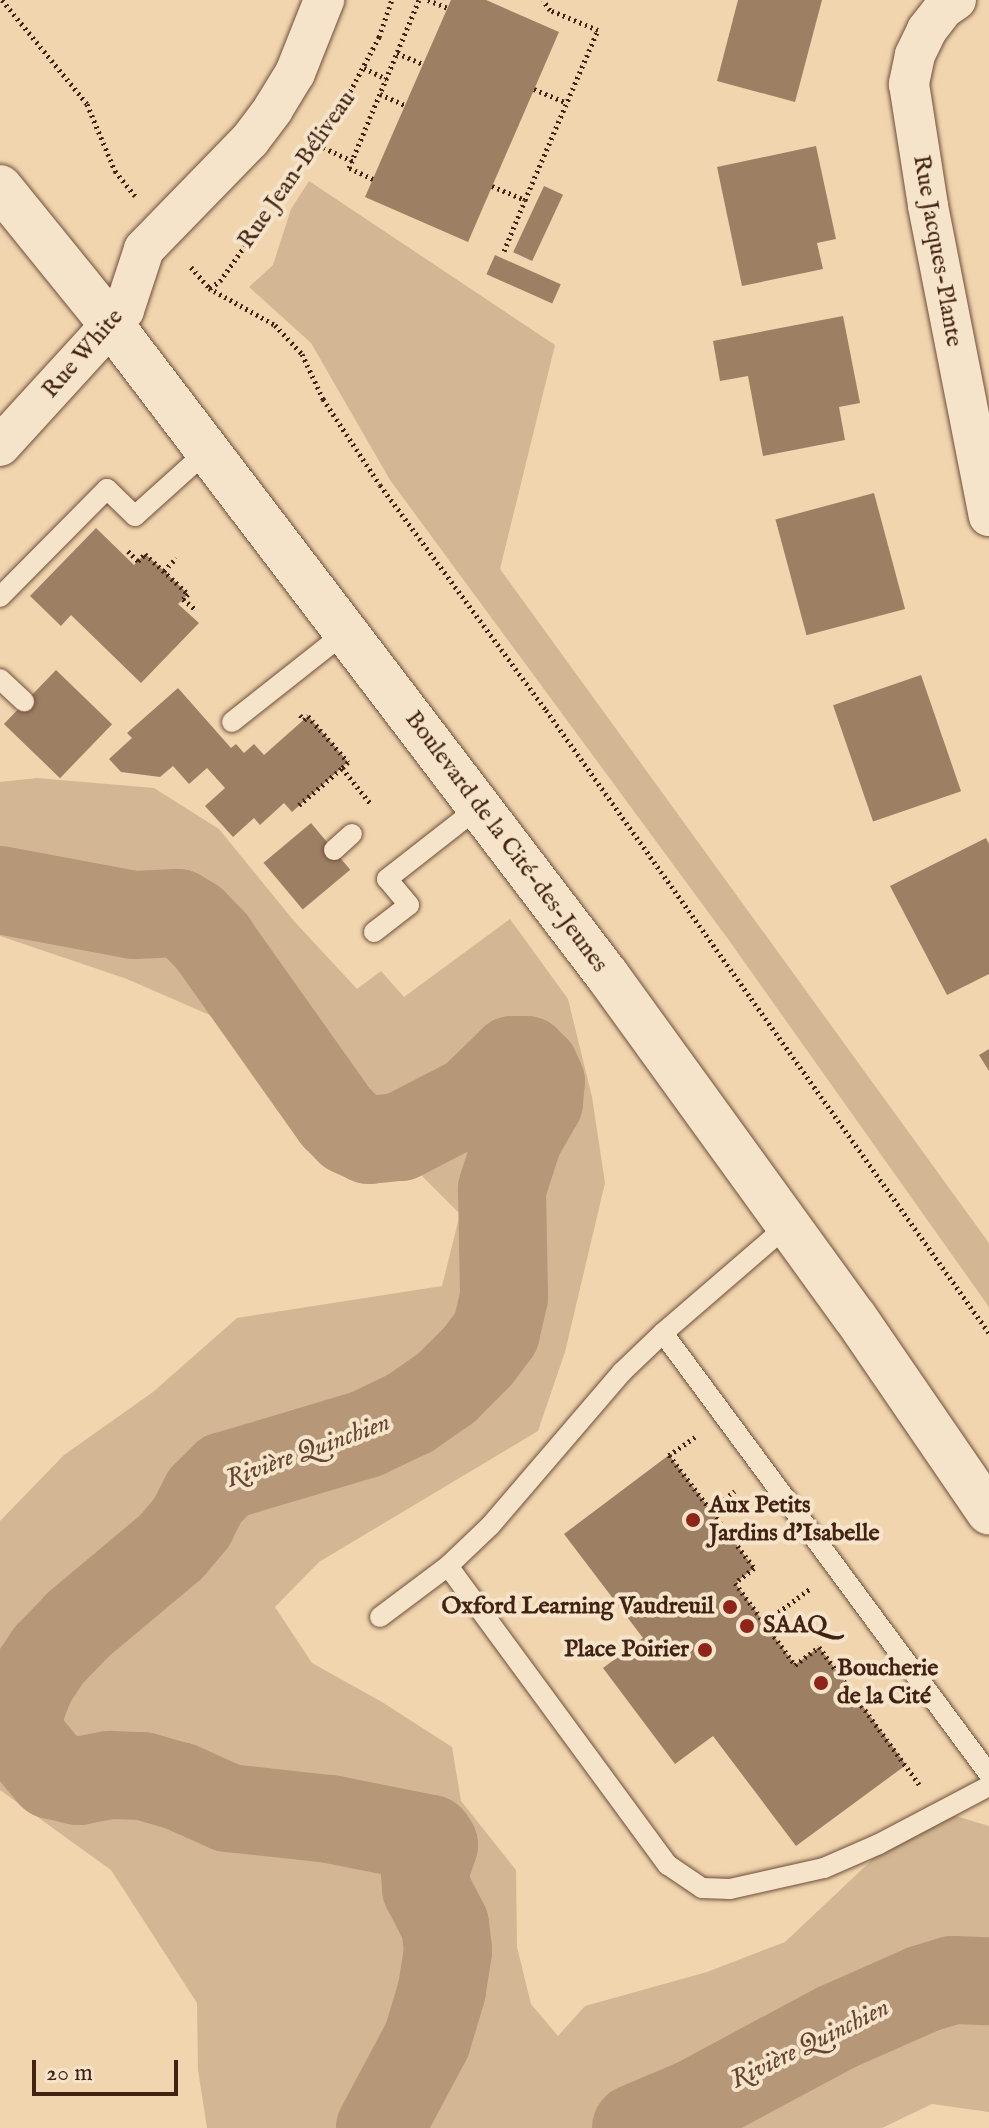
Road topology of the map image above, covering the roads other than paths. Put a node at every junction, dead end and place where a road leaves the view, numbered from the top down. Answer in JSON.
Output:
{"nodes":[{"id":1,"x":324,"y":0,"type":"edge"},
{"id":2,"x":956,"y":0,"type":"edge"},
{"id":3,"x":0,"y":187,"type":"edge"},
{"id":4,"x":111,"y":324,"type":"junction"},
{"id":5,"x":0,"y":446,"type":"edge"},
{"id":6,"x":206,"y":452,"type":"junction"},
{"id":7,"x":989,"y":516,"type":"edge"},
{"id":8,"x":0,"y":597,"type":"edge"},
{"id":9,"x":346,"y":632,"type":"junction"},
{"id":10,"x":0,"y":679,"type":"edge"},
{"id":11,"x":24,"y":701,"type":"dead end"},
{"id":12,"x":232,"y":722,"type":"dead end"},
{"id":13,"x":479,"y":807,"type":"junction"},
{"id":14,"x":352,"y":834,"type":"dead end"},
{"id":15,"x":334,"y":850,"type":"dead end"},
{"id":16,"x":374,"y":932,"type":"dead end"},
{"id":17,"x":788,"y":1225,"type":"junction"},
{"id":18,"x":663,"y":1333,"type":"junction"},
{"id":19,"x":989,"y":1513,"type":"edge"},
{"id":20,"x":448,"y":1566,"type":"junction"},
{"id":21,"x":380,"y":1617,"type":"dead end"},
{"id":22,"x":989,"y":1774,"type":"edge"},
{"id":23,"x":989,"y":1786,"type":"edge"}],
"edges":[{"from":1,"to":4,"type":"street","name":"Rue White"},
{"from":2,"to":7,"type":"street","name":"Rue Jacques-Plante"},
{"from":3,"to":4,"type":"main road","name":"Boulevard de la Cité-des-Jeunes"},
{"from":4,"to":5,"type":"street","name":"Rue White"},
{"from":4,"to":6,"type":"main road","name":"Boulevard de la Cité-des-Jeunes"},
{"from":6,"to":8,"type":"lane"},
{"from":6,"to":9,"type":"main road","name":"Boulevard de la Cité-des-Jeunes"},
{"from":9,"to":12,"type":"lane"},
{"from":9,"to":13,"type":"main road","name":"Boulevard de la Cité-des-Jeunes"},
{"from":10,"to":11,"type":"lane"},
{"from":13,"to":16,"type":"lane"},
{"from":13,"to":17,"type":"main road","name":"Boulevard de la Cité-des-Jeunes"},
{"from":14,"to":15,"type":"lane"},
{"from":17,"to":18,"type":"lane"},
{"from":17,"to":19,"type":"main road","name":"Boulevard de la Cité-des-Jeunes"},
{"from":18,"to":20,"type":"lane"},
{"from":18,"to":22,"type":"lane"},
{"from":20,"to":21,"type":"lane"},
{"from":20,"to":23,"type":"lane"}]}
